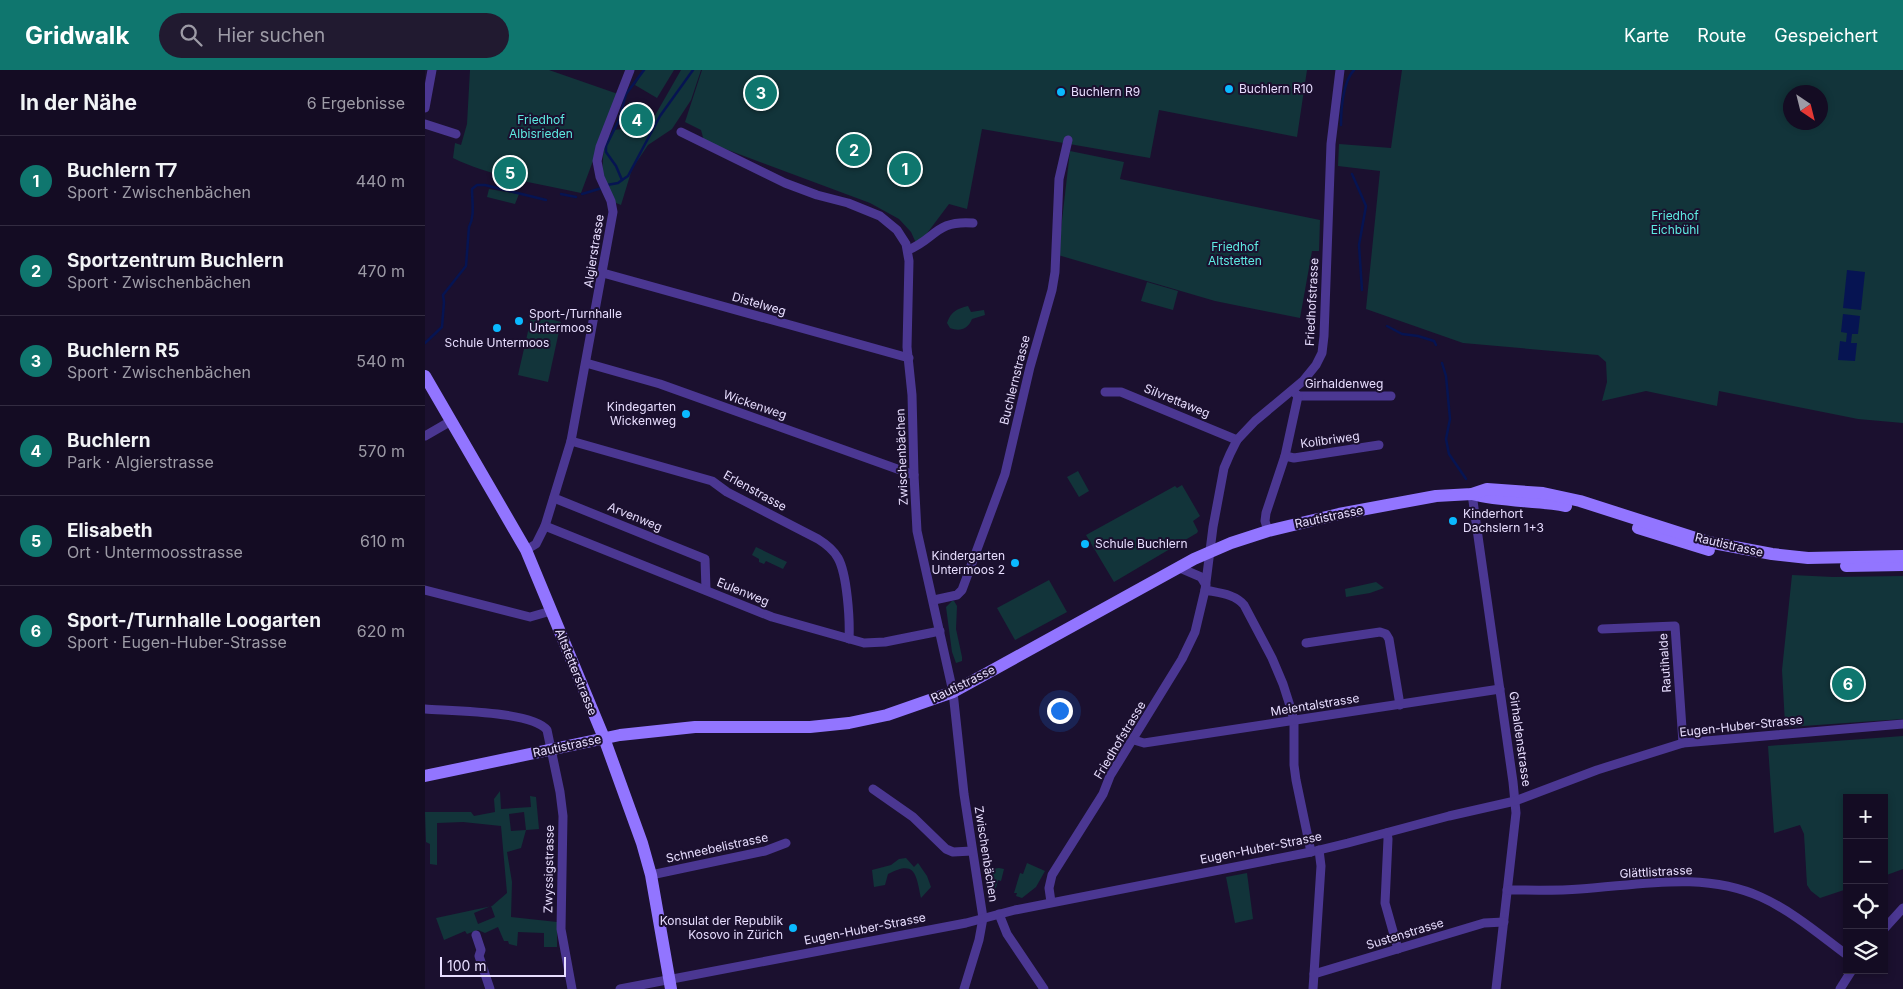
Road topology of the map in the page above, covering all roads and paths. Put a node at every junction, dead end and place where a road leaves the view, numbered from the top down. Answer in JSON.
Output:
{"nodes":[{"id":1,"x":432,"y":70,"type":"edge"},
{"id":2,"x":630,"y":70,"type":"edge"},
{"id":3,"x":1340,"y":70,"type":"edge"},
{"id":4,"x":425,"y":108,"type":"edge"},
{"id":5,"x":425,"y":124,"type":"edge"},
{"id":6,"x":681,"y":132,"type":"dead end"},
{"id":7,"x":456,"y":134,"type":"dead end"},
{"id":8,"x":1068,"y":140,"type":"dead end"},
{"id":9,"x":973,"y":223,"type":"dead end"},
{"id":10,"x":908,"y":250,"type":"junction"},
{"id":11,"x":603,"y":273,"type":"junction"},
{"id":12,"x":909,"y":358,"type":"junction"},
{"id":13,"x":586,"y":363,"type":"junction"},
{"id":14,"x":425,"y":376,"type":"edge"},
{"id":15,"x":1105,"y":392,"type":"dead end"},
{"id":16,"x":1295,"y":393,"type":"junction"},
{"id":17,"x":1391,"y":396,"type":"dead end"},
{"id":18,"x":451,"y":421,"type":"junction"},
{"id":19,"x":425,"y":436,"type":"edge"},
{"id":20,"x":1237,"y":440,"type":"junction"},
{"id":21,"x":571,"y":441,"type":"junction"},
{"id":22,"x":1379,"y":445,"type":"dead end"},
{"id":23,"x":1285,"y":456,"type":"junction"},
{"id":24,"x":914,"y":475,"type":"junction"},
{"id":25,"x":1472,"y":494,"type":"junction"},
{"id":26,"x":554,"y":498,"type":"junction"},
{"id":27,"x":545,"y":526,"type":"junction"},
{"id":28,"x":1268,"y":531,"type":"junction"},
{"id":29,"x":526,"y":550,"type":"junction"},
{"id":30,"x":1211,"y":551,"type":"junction"},
{"id":31,"x":1903,"y":556,"type":"edge"},
{"id":32,"x":1903,"y":565,"type":"edge"},
{"id":33,"x":1180,"y":568,"type":"junction"},
{"id":34,"x":1206,"y":588,"type":"junction"},
{"id":35,"x":425,"y":590,"type":"edge"},
{"id":36,"x":706,"y":590,"type":"junction"},
{"id":37,"x":934,"y":600,"type":"junction"},
{"id":38,"x":551,"y":611,"type":"junction"},
{"id":39,"x":1602,"y":629,"type":"dead end"},
{"id":40,"x":940,"y":631,"type":"junction"},
{"id":41,"x":849,"y":639,"type":"junction"},
{"id":42,"x":1306,"y":644,"type":"dead end"},
{"id":43,"x":1500,"y":689,"type":"junction"},
{"id":44,"x":953,"y":692,"type":"junction"},
{"id":45,"x":1400,"y":705,"type":"junction"},
{"id":46,"x":425,"y":709,"type":"edge"},
{"id":47,"x":1294,"y":721,"type":"junction"},
{"id":48,"x":1903,"y":724,"type":"edge"},
{"id":49,"x":604,"y":738,"type":"junction"},
{"id":50,"x":1134,"y":740,"type":"junction"},
{"id":51,"x":1683,"y":743,"type":"junction"},
{"id":52,"x":552,"y":750,"type":"junction"},
{"id":53,"x":425,"y":776,"type":"edge"},
{"id":54,"x":873,"y":789,"type":"dead end"},
{"id":55,"x":1515,"y":801,"type":"junction"},
{"id":56,"x":1387,"y":832,"type":"junction"},
{"id":57,"x":786,"y":843,"type":"dead end"},
{"id":58,"x":972,"y":851,"type":"junction"},
{"id":59,"x":1315,"y":851,"type":"junction"},
{"id":60,"x":651,"y":875,"type":"junction"},
{"id":61,"x":1507,"y":890,"type":"junction"},
{"id":62,"x":1051,"y":902,"type":"junction"},
{"id":63,"x":1903,"y":908,"type":"edge"},
{"id":64,"x":999,"y":914,"type":"junction"},
{"id":65,"x":983,"y":918,"type":"junction"},
{"id":66,"x":1504,"y":922,"type":"junction"},
{"id":67,"x":1888,"y":925,"type":"edge"},
{"id":68,"x":476,"y":935,"type":"dead end"},
{"id":69,"x":1398,"y":949,"type":"junction"},
{"id":70,"x":1843,"y":952,"type":"edge"},
{"id":71,"x":1314,"y":974,"type":"junction"},
{"id":72,"x":1849,"y":974,"type":"edge"},
{"id":73,"x":670,"y":984,"type":"edge"},
{"id":74,"x":491,"y":989,"type":"edge"},
{"id":75,"x":572,"y":989,"type":"edge"},
{"id":76,"x":620,"y":989,"type":"edge"},
{"id":77,"x":963,"y":989,"type":"edge"},
{"id":78,"x":1044,"y":989,"type":"edge"},
{"id":79,"x":1313,"y":989,"type":"edge"},
{"id":80,"x":1496,"y":989,"type":"edge"},
{"id":81,"x":1840,"y":989,"type":"edge"}],
"edges":[{"from":1,"to":4,"type":"street"},
{"from":2,"to":11,"type":"street","name":"Algierstrasse"},
{"from":3,"to":16,"type":"street","name":"Friedhofstrasse"},
{"from":5,"to":7,"type":"street"},
{"from":6,"to":10,"type":"street"},
{"from":8,"to":37,"type":"street","name":"Buchlernstrasse"},
{"from":9,"to":10,"type":"street"},
{"from":10,"to":12,"type":"street","name":"Zwischenbächen"},
{"from":11,"to":12,"type":"street","name":"Distelweg"},
{"from":11,"to":13,"type":"street","name":"Algierstrasse"},
{"from":12,"to":24,"type":"street","name":"Zwischenbächen"},
{"from":13,"to":21,"type":"street","name":"Algierstrasse"},
{"from":13,"to":24,"type":"street","name":"Wickenweg"},
{"from":14,"to":18,"type":"street","name":"Altstetterstrasse"},
{"from":15,"to":20,"type":"street","name":"Silvrettaweg"},
{"from":16,"to":17,"type":"street","name":"Girhaldenweg"},
{"from":16,"to":20,"type":"street","name":"Friedhofstrasse"},
{"from":16,"to":23,"type":"street"},
{"from":18,"to":19,"type":"street"},
{"from":18,"to":29,"type":"street","name":"Altstetterstrasse"},
{"from":20,"to":30,"type":"street","name":"Friedhofstrasse"},
{"from":21,"to":26,"type":"street","name":"Algierstrasse"},
{"from":21,"to":41,"type":"street","name":"Erlenstrasse"},
{"from":22,"to":23,"type":"street","name":"Kolibriweg"},
{"from":23,"to":28,"type":"street"},
{"from":24,"to":37,"type":"street","name":"Zwischenbächen"},
{"from":25,"to":28,"type":"street","name":"Rautistrasse"},
{"from":25,"to":31,"type":"street","name":"Rautistrasse"},
{"from":25,"to":32,"type":"street","name":"Rautistrasse"},
{"from":25,"to":43,"type":"street","name":"Girhaldenstrasse"},
{"from":26,"to":27,"type":"street","name":"Algierstrasse"},
{"from":26,"to":36,"type":"street","name":"Arvenweg"},
{"from":27,"to":29,"type":"street","name":"Algierstrasse"},
{"from":27,"to":36,"type":"street","name":"Eulenweg"},
{"from":28,"to":30,"type":"street","name":"Rautistrasse"},
{"from":29,"to":38,"type":"street","name":"Altstetterstrasse"},
{"from":30,"to":33,"type":"street","name":"Rautistrasse"},
{"from":30,"to":34,"type":"street","name":"Friedhofstrasse"},
{"from":33,"to":34,"type":"street"},
{"from":33,"to":44,"type":"street","name":"Rautistrasse"},
{"from":34,"to":47,"type":"street"},
{"from":34,"to":50,"type":"street","name":"Friedhofstrasse"},
{"from":35,"to":38,"type":"street"},
{"from":36,"to":41,"type":"street","name":"Eulenweg"},
{"from":37,"to":40,"type":"street","name":"Zwischenbächen"},
{"from":38,"to":49,"type":"street","name":"Altstetterstrasse"},
{"from":39,"to":51,"type":"street","name":"Rautihalde"},
{"from":40,"to":41,"type":"street","name":"Eulenweg"},
{"from":40,"to":44,"type":"street","name":"Zwischenbächen"},
{"from":42,"to":45,"type":"street"},
{"from":43,"to":45,"type":"street","name":"Meientalstrasse"},
{"from":43,"to":55,"type":"street","name":"Girhaldenstrasse"},
{"from":44,"to":49,"type":"street","name":"Rautistrasse"},
{"from":44,"to":58,"type":"street","name":"Zwischenbächen"},
{"from":45,"to":47,"type":"street","name":"Meientalstrasse"},
{"from":46,"to":52,"type":"street","name":"Zwyssigstrasse"},
{"from":47,"to":50,"type":"street","name":"Meientalstrasse"},
{"from":47,"to":59,"type":"street"},
{"from":48,"to":51,"type":"street","name":"Eugen-Huber-Strasse"},
{"from":49,"to":52,"type":"street","name":"Rautistrasse"},
{"from":49,"to":60,"type":"street","name":"Altstetterstrasse"},
{"from":50,"to":62,"type":"street","name":"Friedhofstrasse"},
{"from":51,"to":55,"type":"street","name":"Eugen-Huber-Strasse"},
{"from":52,"to":53,"type":"street","name":"Rautistrasse"},
{"from":52,"to":75,"type":"street","name":"Zwyssigstrasse"},
{"from":54,"to":58,"type":"street"},
{"from":55,"to":56,"type":"street","name":"Eugen-Huber-Strasse"},
{"from":55,"to":61,"type":"street","name":"Girhaldenstrasse"},
{"from":56,"to":59,"type":"street","name":"Eugen-Huber-Strasse"},
{"from":56,"to":69,"type":"street"},
{"from":57,"to":60,"type":"street","name":"Schneebelistrasse"},
{"from":58,"to":65,"type":"street","name":"Zwischenbächen"},
{"from":59,"to":62,"type":"street","name":"Eugen-Huber-Strasse"},
{"from":59,"to":71,"type":"street"},
{"from":60,"to":73,"type":"street","name":"Altstetterstrasse"},
{"from":61,"to":66,"type":"street","name":"Girhaldenstrasse"},
{"from":61,"to":70,"type":"street","name":"Glättlistrasse"},
{"from":62,"to":64,"type":"street","name":"Eugen-Huber-Strasse"},
{"from":63,"to":67,"type":"street"},
{"from":64,"to":65,"type":"street","name":"Eugen-Huber-Strasse"},
{"from":64,"to":78,"type":"street"},
{"from":65,"to":73,"type":"street","name":"Eugen-Huber-Strasse"},
{"from":65,"to":77,"type":"street"},
{"from":66,"to":69,"type":"street","name":"Sustenstrasse"},
{"from":66,"to":80,"type":"street","name":"Girhaldenstrasse"},
{"from":68,"to":74,"type":"street"},
{"from":69,"to":71,"type":"street","name":"Sustenstrasse"},
{"from":71,"to":79,"type":"street"},
{"from":72,"to":81,"type":"street"},
{"from":73,"to":76,"type":"street","name":"Eugen-Huber-Strasse"}]}
